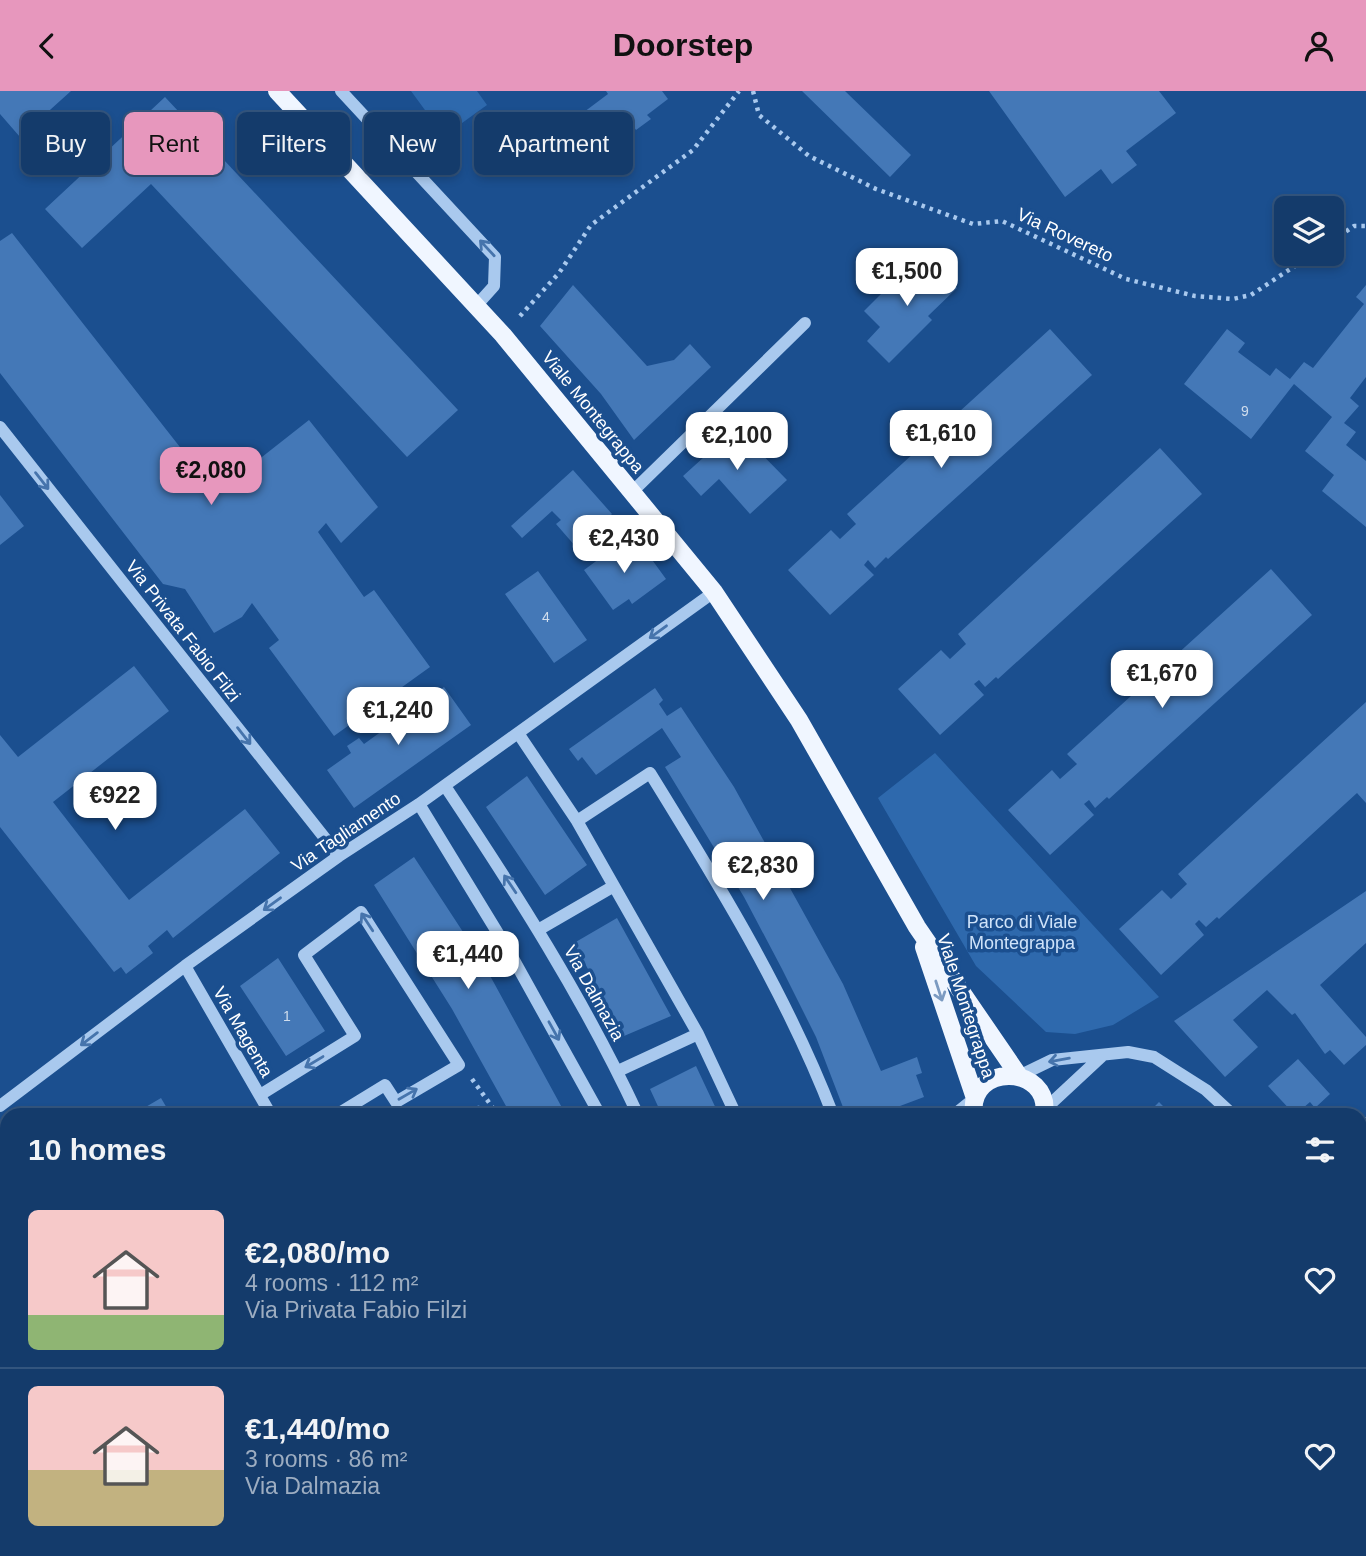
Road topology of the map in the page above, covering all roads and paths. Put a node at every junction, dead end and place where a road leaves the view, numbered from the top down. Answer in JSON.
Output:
{"nodes":[{"id":1,"x":341,"y":91,"type":"edge"},
{"id":2,"x":738,"y":91,"type":"edge"},
{"id":3,"x":753,"y":91,"type":"edge"},
{"id":4,"x":278,"y":93,"type":"edge"},
{"id":5,"x":1366,"y":226,"type":"edge"},
{"id":6,"x":1344,"y":233,"type":"edge"},
{"id":7,"x":1294,"y":266,"type":"edge"},
{"id":8,"x":476,"y":306,"type":"junction"},
{"id":9,"x":528,"y":308,"type":"dead end"},
{"id":10,"x":804,"y":323,"type":"dead end"},
{"id":11,"x":0,"y":427,"type":"edge"},
{"id":12,"x":632,"y":492,"type":"junction"},
{"id":13,"x":714,"y":592,"type":"junction"},
{"id":14,"x":518,"y":733,"type":"junction"},
{"id":15,"x":445,"y":786,"type":"junction"},
{"id":16,"x":419,"y":804,"type":"junction"},
{"id":17,"x":577,"y":821,"type":"junction"},
{"id":18,"x":339,"y":856,"type":"junction"},
{"id":19,"x":614,"y":886,"type":"junction"},
{"id":20,"x":917,"y":927,"type":"junction"},
{"id":21,"x":538,"y":930,"type":"junction"},
{"id":22,"x":185,"y":966,"type":"junction"},
{"id":23,"x":698,"y":1034,"type":"junction"},
{"id":24,"x":1102,"y":1056,"type":"junction"},
{"id":25,"x":459,"y":1065,"type":"junction"},
{"id":26,"x":618,"y":1071,"type":"junction"},
{"id":27,"x":1019,"y":1076,"type":"junction"},
{"id":28,"x":260,"y":1095,"type":"junction"},
{"id":29,"x":0,"y":1106,"type":"edge"},
{"id":30,"x":974,"y":1106,"type":"edge"},
{"id":31,"x":267,"y":1108,"type":"edge"},
{"id":32,"x":347,"y":1108,"type":"edge"},
{"id":33,"x":495,"y":1108,"type":"edge"},
{"id":34,"x":596,"y":1108,"type":"edge"},
{"id":35,"x":635,"y":1108,"type":"edge"},
{"id":36,"x":733,"y":1108,"type":"edge"},
{"id":37,"x":830,"y":1108,"type":"edge"},
{"id":38,"x":1043,"y":1108,"type":"edge"},
{"id":39,"x":1048,"y":1108,"type":"edge"},
{"id":40,"x":1225,"y":1108,"type":"edge"}],
"edges":[{"from":8,"to":1,"type":"street","one_way":true},
{"from":2,"to":9,"type":"path"},
{"from":3,"to":7,"type":"path","name":"Via Rovereto"},
{"from":4,"to":8,"type":"main road","name":"Viale Montegrappa"},
{"from":5,"to":6,"type":"path"},
{"from":8,"to":12,"type":"main road","name":"Viale Montegrappa"},
{"from":10,"to":12,"type":"street"},
{"from":11,"to":18,"type":"street","name":"Via Privata Fabio Filzi","one_way":true},
{"from":12,"to":13,"type":"main road","name":"Viale Montegrappa"},
{"from":13,"to":14,"type":"street","name":"Via Tagliamento","one_way":true},
{"from":13,"to":20,"type":"main road","name":"Viale Montegrappa"},
{"from":14,"to":15,"type":"street","name":"Via Tagliamento"},
{"from":14,"to":17,"type":"street"},
{"from":15,"to":16,"type":"street","name":"Via Tagliamento"},
{"from":21,"to":15,"type":"street","name":"Via Dalmazia","one_way":true},
{"from":16,"to":18,"type":"street","name":"Via Tagliamento"},
{"from":16,"to":34,"type":"street","one_way":true},
{"from":17,"to":19,"type":"street"},
{"from":17,"to":37,"type":"street"},
{"from":18,"to":22,"type":"street","name":"Via Tagliamento","one_way":true},
{"from":19,"to":21,"type":"street"},
{"from":19,"to":23,"type":"street"},
{"from":20,"to":27,"type":"main road","name":"Viale Montegrappa"},
{"from":20,"to":30,"type":"main road","name":"Viale Montegrappa","one_way":true},
{"from":21,"to":26,"type":"street","name":"Via Dalmazia"},
{"from":22,"to":28,"type":"street","name":"Via Magenta"},
{"from":22,"to":29,"type":"street","name":"Via Tagliamento","one_way":true},
{"from":23,"to":26,"type":"street"},
{"from":23,"to":36,"type":"street"},
{"from":24,"to":27,"type":"street","one_way":true},
{"from":24,"to":39,"type":"street"},
{"from":24,"to":40,"type":"street"},
{"from":25,"to":28,"type":"street","one_way":true},
{"from":32,"to":25,"type":"street","one_way":true},
{"from":25,"to":33,"type":"path"},
{"from":26,"to":35,"type":"street","name":"Via Dalmazia"},
{"from":27,"to":30,"type":"main road","name":"Viale Montegrappa"},
{"from":27,"to":38,"type":"main road","name":"Viale Montegrappa"},
{"from":28,"to":31,"type":"street","name":"Via Magenta"}]}
